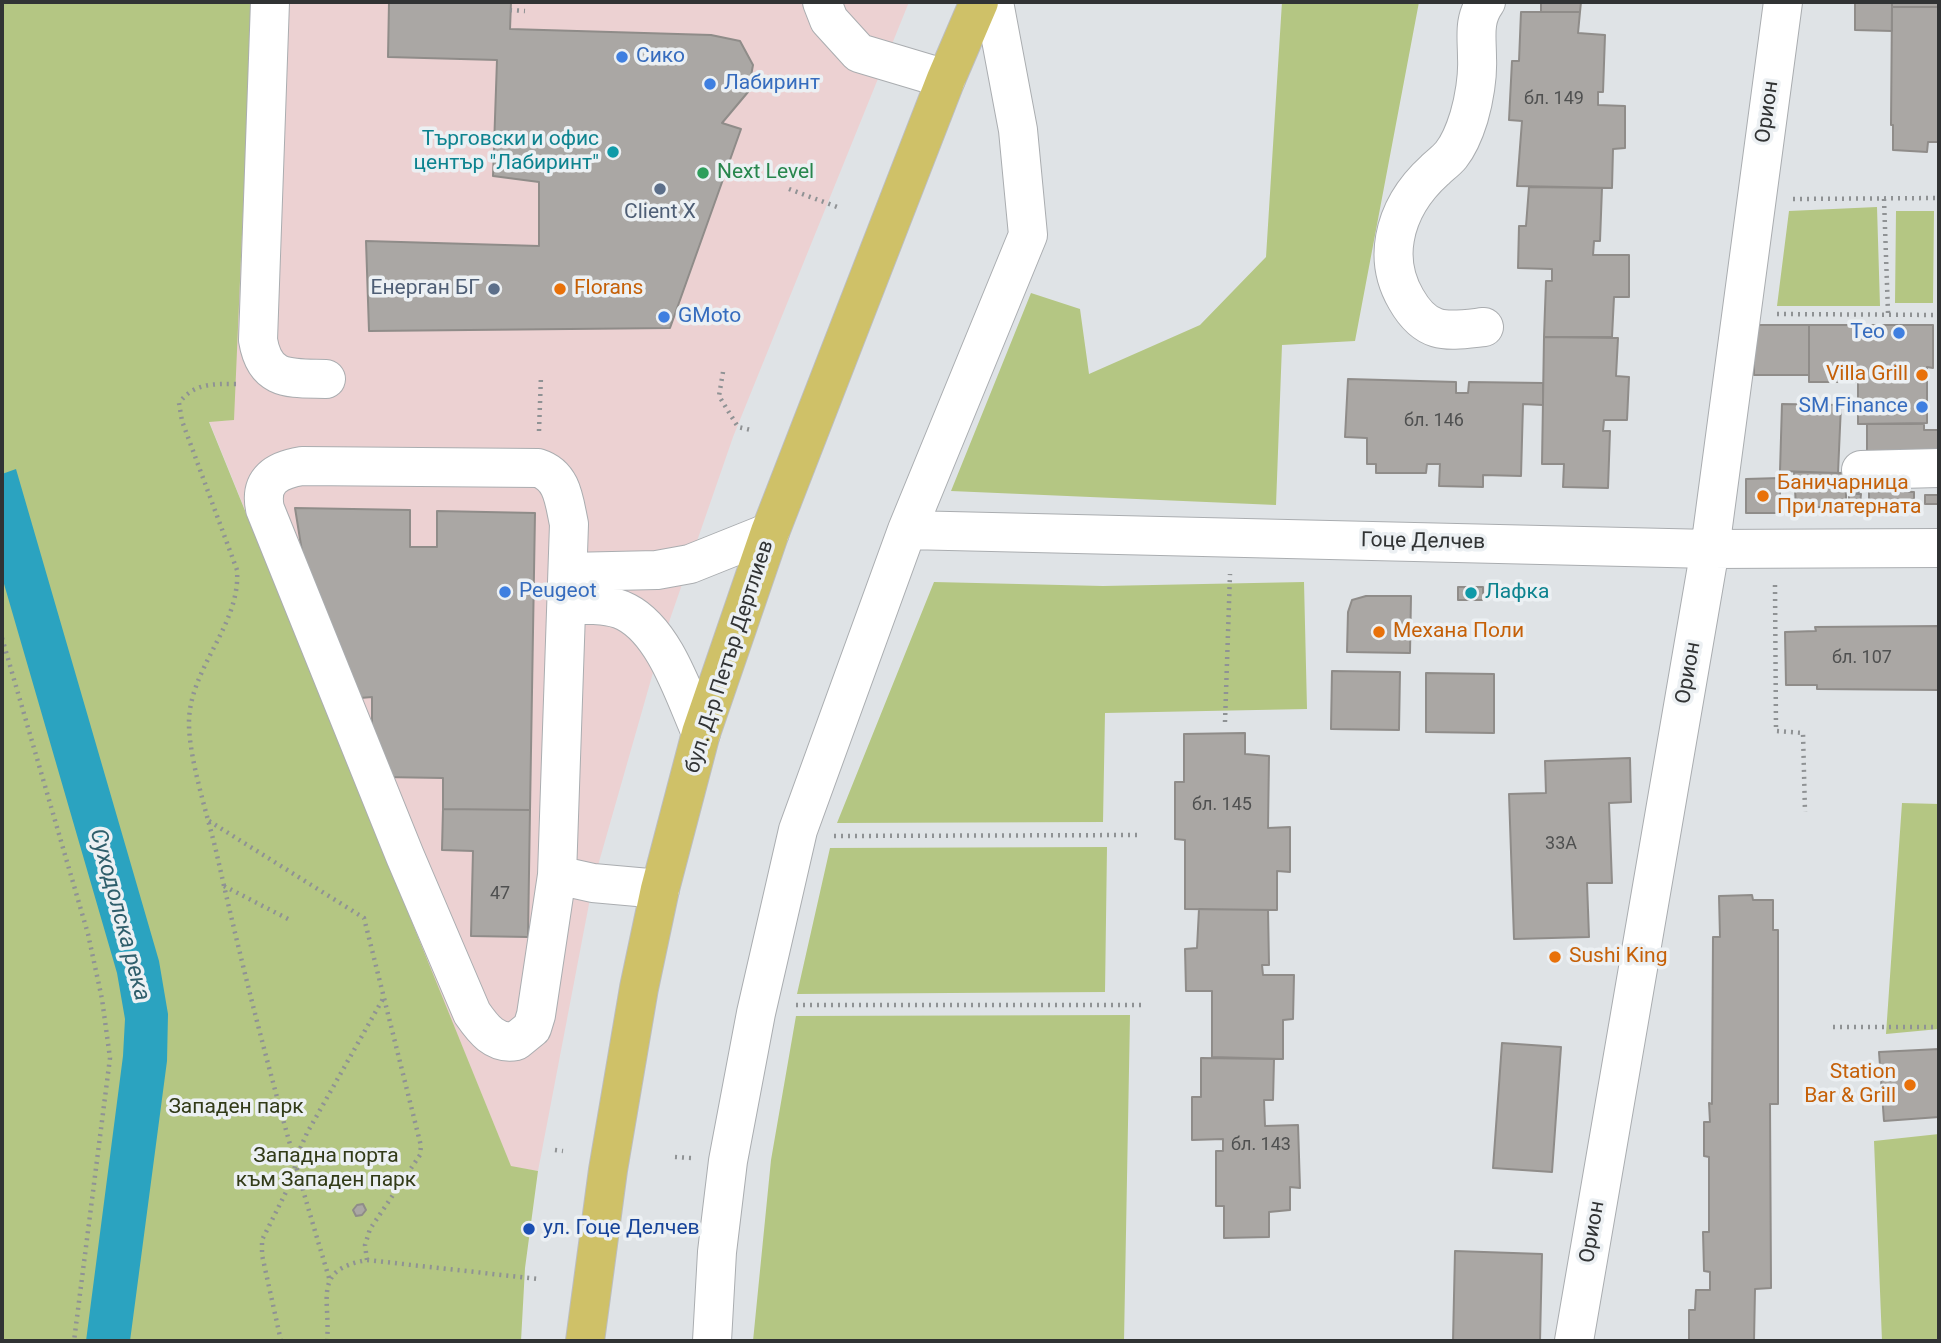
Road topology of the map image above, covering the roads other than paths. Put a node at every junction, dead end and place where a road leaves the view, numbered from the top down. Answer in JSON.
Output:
{"nodes":[{"id":1,"x":270,"y":2,"type":"edge"},
{"id":2,"x":979,"y":2,"type":"edge"},
{"id":3,"x":993,"y":2,"type":"edge"},
{"id":4,"x":1486,"y":2,"type":"edge"},
{"id":5,"x":1777,"y":2,"type":"edge"},
{"id":6,"x":1783,"y":2,"type":"edge"},
{"id":7,"x":826,"y":8,"type":"edge"},
{"id":8,"x":946,"y":79,"type":"junction"},
{"id":9,"x":1484,"y":327,"type":"dead end"},
{"id":10,"x":326,"y":379,"type":"dead end"},
{"id":11,"x":1939,"y":468,"type":"edge"},
{"id":12,"x":1861,"y":470,"type":"dead end"},
{"id":13,"x":907,"y":530,"type":"junction"},
{"id":14,"x":770,"y":533,"type":"junction"},
{"id":15,"x":1939,"y":548,"type":"edge"},
{"id":16,"x":1710,"y":549,"type":"junction"},
{"id":17,"x":568,"y":588,"type":"junction"},
{"id":18,"x":701,"y":733,"type":"junction"},
{"id":19,"x":556,"y":875,"type":"junction"},
{"id":20,"x":660,"y":889,"type":"junction"},
{"id":21,"x":586,"y":1341,"type":"edge"},
{"id":22,"x":712,"y":1341,"type":"edge"},
{"id":23,"x":1574,"y":1341,"type":"edge"}],
"edges":[{"from":1,"to":10,"type":"street"},
{"from":2,"to":8,"type":"main road","name":"бул. Д-р Петър Дертлиев"},
{"from":3,"to":13,"type":"street"},
{"from":4,"to":9,"type":"street"},
{"from":5,"to":6,"type":"street"},
{"from":6,"to":16,"type":"street","name":"Орион"},
{"from":7,"to":8,"type":"street"},
{"from":8,"to":14,"type":"main road","name":"бул. Д-р Петър Дертлиев"},
{"from":11,"to":12,"type":"street"},
{"from":13,"to":16,"type":"street","name":"Гоце Делчев"},
{"from":13,"to":22,"type":"street"},
{"from":14,"to":17,"type":"street"},
{"from":14,"to":18,"type":"main road","name":"бул. Д-р Петър Дертлиев"},
{"from":15,"to":16,"type":"street","name":"Гоце Делчев"},
{"from":16,"to":23,"type":"street","name":"Орион"},
{"from":17,"to":18,"type":"street"},
{"from":17,"to":19,"type":"street"},
{"from":17,"to":19,"type":"street"},
{"from":18,"to":20,"type":"main road","name":"бул. Д-р Петър Дертлиев"},
{"from":19,"to":20,"type":"street"},
{"from":20,"to":21,"type":"main road","name":"бул. Д-р Петър Дертлиев"}]}
